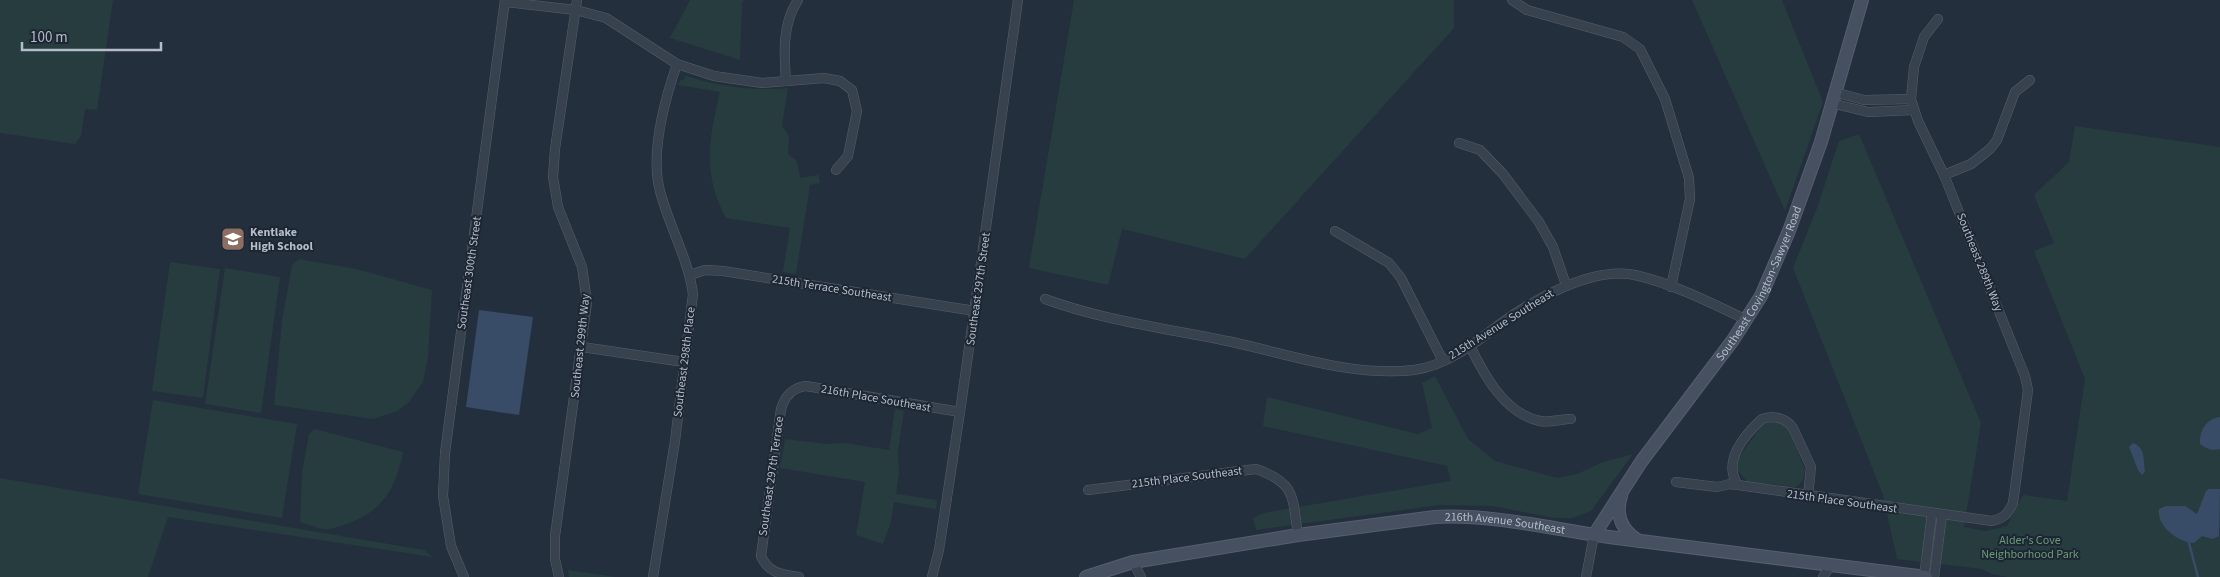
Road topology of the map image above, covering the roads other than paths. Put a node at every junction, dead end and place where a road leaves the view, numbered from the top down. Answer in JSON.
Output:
{"nodes":[{"id":1,"x":577,"y":0,"type":"edge"},
{"id":2,"x":798,"y":0,"type":"edge"},
{"id":3,"x":1018,"y":0,"type":"edge"},
{"id":4,"x":1862,"y":0,"type":"edge"},
{"id":5,"x":505,"y":1,"type":"edge"},
{"id":6,"x":1513,"y":1,"type":"edge"},
{"id":7,"x":576,"y":10,"type":"junction"},
{"id":8,"x":1938,"y":19,"type":"dead end"},
{"id":9,"x":677,"y":64,"type":"junction"},
{"id":10,"x":2030,"y":80,"type":"dead end"},
{"id":11,"x":786,"y":81,"type":"junction"},
{"id":12,"x":1832,"y":98,"type":"junction"},
{"id":13,"x":1910,"y":99,"type":"junction"},
{"id":14,"x":1914,"y":110,"type":"junction"},
{"id":15,"x":1459,"y":144,"type":"dead end"},
{"id":16,"x":836,"y":170,"type":"dead end"},
{"id":17,"x":1944,"y":175,"type":"junction"},
{"id":18,"x":1334,"y":231,"type":"dead end"},
{"id":19,"x":690,"y":275,"type":"junction"},
{"id":20,"x":1566,"y":285,"type":"junction"},
{"id":21,"x":1671,"y":287,"type":"junction"},
{"id":22,"x":1045,"y":299,"type":"dead end"},
{"id":23,"x":975,"y":311,"type":"junction"},
{"id":24,"x":1746,"y":320,"type":"junction"},
{"id":25,"x":1470,"y":346,"type":"junction"},
{"id":26,"x":582,"y":347,"type":"junction"},
{"id":27,"x":1442,"y":361,"type":"junction"},
{"id":28,"x":684,"y":362,"type":"junction"},
{"id":29,"x":793,"y":391,"type":"joint"},
{"id":30,"x":960,"y":412,"type":"junction"},
{"id":31,"x":1571,"y":418,"type":"dead end"},
{"id":32,"x":1676,"y":482,"type":"dead end"},
{"id":33,"x":1738,"y":485,"type":"junction"},
{"id":34,"x":1623,"y":489,"type":"junction"},
{"id":35,"x":1088,"y":490,"type":"dead end"},
{"id":36,"x":1808,"y":496,"type":"junction"},
{"id":37,"x":1932,"y":513,"type":"junction"},
{"id":38,"x":1942,"y":515,"type":"junction"},
{"id":39,"x":2006,"y":515,"type":"joint"},
{"id":40,"x":1298,"y":535,"type":"junction"},
{"id":41,"x":1594,"y":535,"type":"junction"},
{"id":42,"x":1639,"y":541,"type":"junction"},
{"id":43,"x":1133,"y":562,"type":"junction"},
{"id":44,"x":1826,"y":572,"type":"edge"},
{"id":45,"x":464,"y":577,"type":"edge"},
{"id":46,"x":559,"y":577,"type":"edge"},
{"id":47,"x":653,"y":577,"type":"edge"},
{"id":48,"x":799,"y":577,"type":"edge"},
{"id":49,"x":932,"y":577,"type":"edge"},
{"id":50,"x":1086,"y":577,"type":"edge"},
{"id":51,"x":1141,"y":577,"type":"edge"},
{"id":52,"x":1586,"y":577,"type":"edge"},
{"id":53,"x":1925,"y":577,"type":"edge"},
{"id":54,"x":1934,"y":577,"type":"edge"}],
"edges":[{"from":1,"to":7,"type":"street","name":"Southeast 299th Way"},
{"from":2,"to":11,"type":"street"},
{"from":3,"to":23,"type":"street","name":"Southeast 297th Street"},
{"from":4,"to":12,"type":"street","name":"Southeast Covington-Sawyer Road"},
{"from":5,"to":7,"type":"street"},
{"from":5,"to":45,"type":"street","name":"Southeast 300th Street"},
{"from":6,"to":21,"type":"street"},
{"from":7,"to":9,"type":"street"},
{"from":7,"to":26,"type":"street","name":"Southeast 299th Way"},
{"from":8,"to":13,"type":"street","name":"Southeast 289th Way"},
{"from":9,"to":11,"type":"street"},
{"from":9,"to":19,"type":"street","name":"Southeast 298th Place"},
{"from":10,"to":17,"type":"street"},
{"from":11,"to":16,"type":"street"},
{"from":12,"to":13,"type":"street"},
{"from":12,"to":14,"type":"street"},
{"from":12,"to":24,"type":"street","name":"Southeast Covington-Sawyer Road"},
{"from":13,"to":14,"type":"street","name":"Southeast 289th Way"},
{"from":14,"to":17,"type":"street","name":"Southeast 289th Way"},
{"from":15,"to":20,"type":"street"},
{"from":17,"to":39,"type":"street","name":"Southeast 289th Way"},
{"from":18,"to":27,"type":"street"},
{"from":19,"to":23,"type":"street","name":"215th Terrace Southeast"},
{"from":19,"to":28,"type":"street","name":"Southeast 298th Place"},
{"from":20,"to":21,"type":"street","name":"215th Avenue Southeast"},
{"from":20,"to":25,"type":"street","name":"215th Avenue Southeast"},
{"from":21,"to":24,"type":"street","name":"215th Avenue Southeast"},
{"from":22,"to":27,"type":"street","name":"215th Avenue Southeast"},
{"from":23,"to":30,"type":"street","name":"Southeast 297th Street"},
{"from":24,"to":34,"type":"street","name":"Southeast Covington-Sawyer Road"},
{"from":25,"to":27,"type":"street","name":"215th Avenue Southeast"},
{"from":25,"to":31,"type":"street"},
{"from":26,"to":28,"type":"street"},
{"from":26,"to":46,"type":"street","name":"Southeast 299th Way"},
{"from":28,"to":47,"type":"street","name":"Southeast 298th Place"},
{"from":29,"to":30,"type":"street","name":"216th Place Southeast"},
{"from":29,"to":48,"type":"street","name":"Southeast 297th Terrace"},
{"from":30,"to":49,"type":"street","name":"Southeast 297th Street"},
{"from":32,"to":33,"type":"street","name":"215th Place Southeast"},
{"from":33,"to":36,"type":"street","name":"215th Place Southeast"},
{"from":33,"to":36,"type":"street"},
{"from":34,"to":41,"type":"street","name":"Southeast Covington-Sawyer Road"},
{"from":34,"to":42,"type":"street"},
{"from":35,"to":40,"type":"street","name":"215th Place Southeast"},
{"from":36,"to":37,"type":"street","name":"215th Place Southeast"},
{"from":37,"to":38,"type":"street","name":"215th Place Southeast"},
{"from":37,"to":53,"type":"street"},
{"from":38,"to":39,"type":"street","name":"215th Place Southeast"},
{"from":38,"to":54,"type":"street"},
{"from":40,"to":41,"type":"street","name":"216th Avenue Southeast"},
{"from":40,"to":43,"type":"street","name":"216th Avenue Southeast"},
{"from":41,"to":42,"type":"street","name":"216th Avenue Southeast"},
{"from":41,"to":52,"type":"street"},
{"from":42,"to":44,"type":"street","name":"216th Avenue Southeast"},
{"from":43,"to":50,"type":"street","name":"216th Avenue Southeast"},
{"from":43,"to":51,"type":"street"},
{"from":44,"to":53,"type":"street","name":"216th Avenue Southeast"}]}
